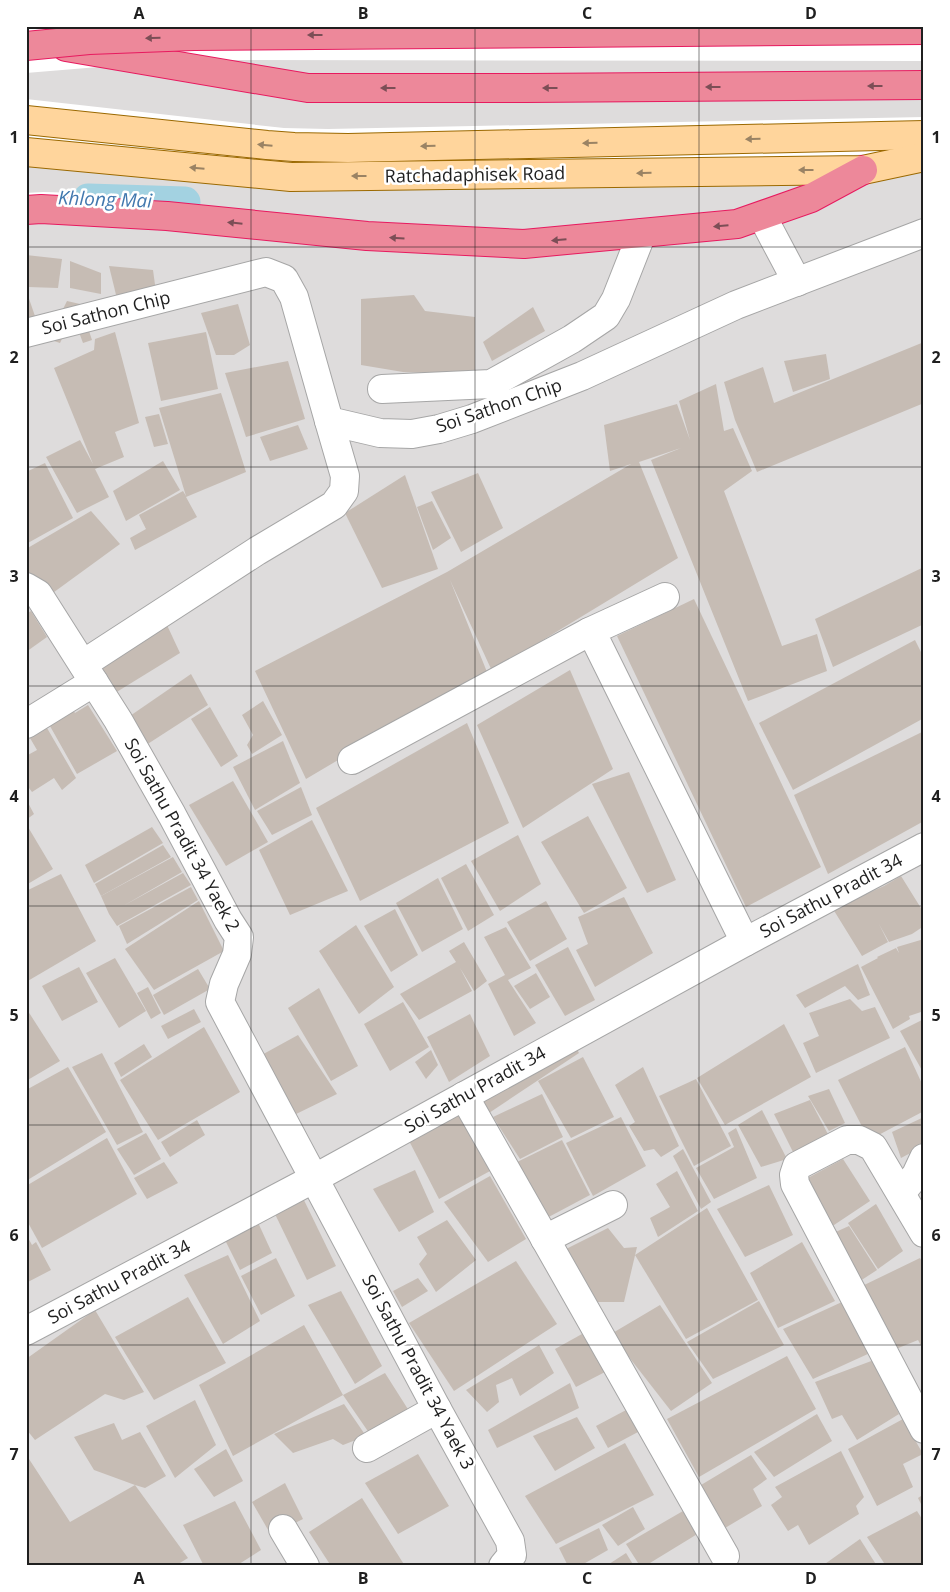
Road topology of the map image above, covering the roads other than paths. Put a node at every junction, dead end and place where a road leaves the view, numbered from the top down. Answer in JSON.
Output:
{"nodes":[{"id":1,"x":924,"y":30,"type":"edge"},
{"id":2,"x":26,"y":40,"type":"edge"},
{"id":3,"x":26,"y":46,"type":"edge"},
{"id":4,"x":924,"y":85,"type":"edge"},
{"id":5,"x":26,"y":120,"type":"edge"},
{"id":6,"x":924,"y":135,"type":"edge"},
{"id":7,"x":26,"y":152,"type":"edge"},
{"id":8,"x":924,"y":157,"type":"edge"},
{"id":9,"x":863,"y":170,"type":"junction"},
{"id":10,"x":26,"y":210,"type":"edge"},
{"id":11,"x":762,"y":216,"type":"junction"},
{"id":12,"x":642,"y":233,"type":"junction"},
{"id":13,"x":924,"y":234,"type":"edge"},
{"id":14,"x":797,"y":282,"type":"junction"},
{"id":15,"x":26,"y":333,"type":"edge"},
{"id":16,"x":382,"y":389,"type":"dead end"},
{"id":17,"x":329,"y":421,"type":"junction"},
{"id":18,"x":26,"y":587,"type":"edge"},
{"id":19,"x":665,"y":597,"type":"dead end"},
{"id":20,"x":589,"y":632,"type":"junction"},
{"id":21,"x":88,"y":673,"type":"junction"},
{"id":22,"x":26,"y":724,"type":"edge"},
{"id":23,"x":352,"y":760,"type":"dead end"},
{"id":24,"x":924,"y":848,"type":"edge"},
{"id":25,"x":745,"y":942,"type":"junction"},
{"id":26,"x":464,"y":1096,"type":"junction"},
{"id":27,"x":924,"y":1158,"type":"edge"},
{"id":28,"x":315,"y":1178,"type":"junction"},
{"id":29,"x":901,"y":1193,"type":"junction"},
{"id":30,"x":613,"y":1205,"type":"dead end"},
{"id":31,"x":924,"y":1233,"type":"edge"},
{"id":32,"x":545,"y":1239,"type":"junction"},
{"id":33,"x":26,"y":1331,"type":"edge"},
{"id":34,"x":437,"y":1408,"type":"junction"},
{"id":35,"x":924,"y":1429,"type":"edge"},
{"id":36,"x":367,"y":1448,"type":"dead end"},
{"id":37,"x":283,"y":1529,"type":"dead end"},
{"id":38,"x":725,"y":1556,"type":"dead end"},
{"id":39,"x":305,"y":1566,"type":"edge"},
{"id":40,"x":502,"y":1566,"type":"edge"}],
"edges":[{"from":1,"to":3,"type":"highway","one_way":true,"bridge":true},
{"from":4,"to":2,"type":"highway","one_way":true},
{"from":6,"to":5,"type":"main road","name":"Ratchadaphisek Road","one_way":true},
{"from":9,"to":7,"type":"main road","name":"Ratchadaphisek Road","one_way":true},
{"from":8,"to":9,"type":"main road","name":"Ratchadaphisek Road"},
{"from":9,"to":11,"type":"highway"},
{"from":12,"to":10,"type":"highway","one_way":true},
{"from":11,"to":12,"type":"highway","one_way":true},
{"from":11,"to":14,"type":"street"},
{"from":12,"to":16,"type":"street"},
{"from":13,"to":14,"type":"street","name":"Soi Sathon Chip"},
{"from":14,"to":17,"type":"street","name":"Soi Sathon Chip"},
{"from":15,"to":17,"type":"street","name":"Soi Sathon Chip"},
{"from":17,"to":21,"type":"street"},
{"from":18,"to":21,"type":"street","name":"Soi Sathu Pradit 34 Yaek 2"},
{"from":19,"to":20,"type":"street"},
{"from":20,"to":23,"type":"street"},
{"from":20,"to":25,"type":"street"},
{"from":21,"to":22,"type":"street"},
{"from":21,"to":28,"type":"street","name":"Soi Sathu Pradit 34 Yaek 2"},
{"from":24,"to":25,"type":"street","name":"Soi Sathu Pradit 34"},
{"from":25,"to":26,"type":"street","name":"Soi Sathu Pradit 34"},
{"from":26,"to":28,"type":"street","name":"Soi Sathu Pradit 34"},
{"from":26,"to":32,"type":"street"},
{"from":27,"to":29,"type":"street"},
{"from":28,"to":33,"type":"street","name":"Soi Sathu Pradit 34"},
{"from":28,"to":34,"type":"street","name":"Soi Sathu Pradit 34 Yaek 3"},
{"from":29,"to":31,"type":"street"},
{"from":29,"to":35,"type":"street"},
{"from":30,"to":32,"type":"street"},
{"from":32,"to":38,"type":"street"},
{"from":34,"to":36,"type":"street"},
{"from":34,"to":40,"type":"street","name":"Soi Sathu Pradit 34 Yaek 3"},
{"from":37,"to":39,"type":"street"}]}
